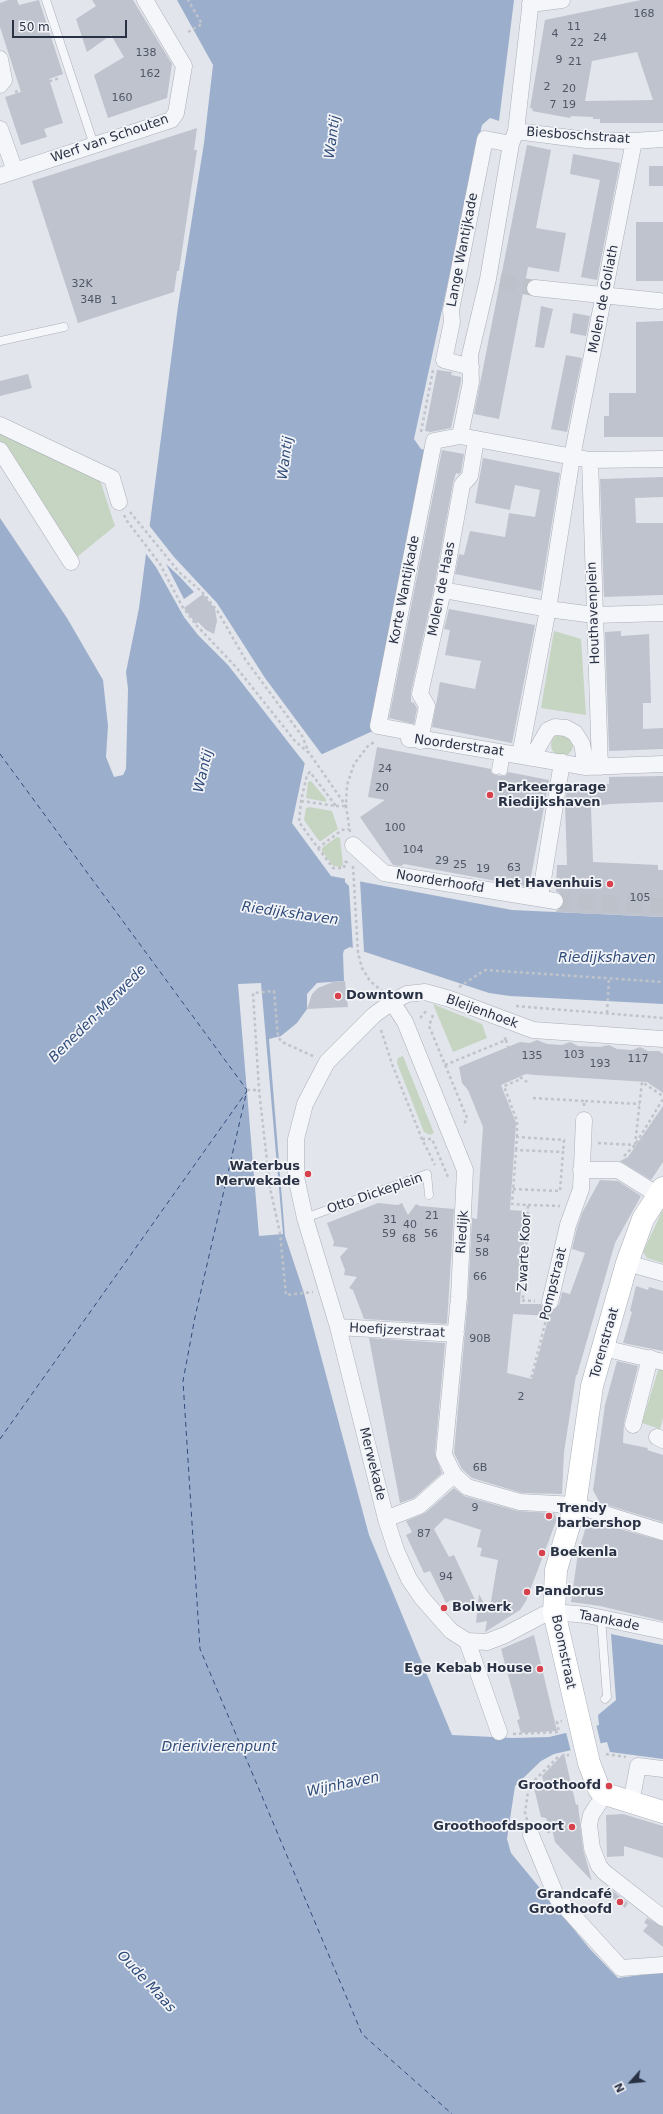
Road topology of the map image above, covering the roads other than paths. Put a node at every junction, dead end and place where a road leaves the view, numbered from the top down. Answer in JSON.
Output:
{"nodes":[{"id":1,"x":46,"y":0,"type":"edge"},
{"id":2,"x":145,"y":0,"type":"edge"},
{"id":3,"x":562,"y":0,"type":"edge"},
{"id":4,"x":531,"y":2,"type":"edge"},
{"id":5,"x":0,"y":60,"type":"edge"},
{"id":6,"x":2,"y":82,"type":"edge"},
{"id":7,"x":0,"y":129,"type":"edge"},
{"id":8,"x":514,"y":138,"type":"junction"},
{"id":9,"x":663,"y":139,"type":"edge"},
{"id":10,"x":634,"y":141,"type":"junction"},
{"id":11,"x":94,"y":146,"type":"junction"},
{"id":12,"x":7,"y":173,"type":"edge"},
{"id":13,"x":535,"y":288,"type":"tunnel mouth"},
{"id":14,"x":605,"y":296,"type":"junction"},
{"id":15,"x":659,"y":302,"type":"dead end"},
{"id":16,"x":64,"y":327,"type":"dead end"},
{"id":17,"x":0,"y":341,"type":"edge"},
{"id":18,"x":471,"y":367,"type":"junction"},
{"id":19,"x":0,"y":425,"type":"edge"},
{"id":20,"x":460,"y":436,"type":"junction"},
{"id":21,"x":476,"y":439,"type":"junction"},
{"id":22,"x":0,"y":450,"type":"edge"},
{"id":23,"x":572,"y":457,"type":"junction"},
{"id":24,"x":663,"y":459,"type":"edge"},
{"id":25,"x":590,"y":460,"type":"junction"},
{"id":26,"x":119,"y":502,"type":"road end"},
{"id":27,"x":71,"y":562,"type":"dead end"},
{"id":28,"x":443,"y":590,"type":"junction"},
{"id":29,"x":548,"y":609,"type":"junction"},
{"id":30,"x":663,"y":613,"type":"edge"},
{"id":31,"x":594,"y":615,"type":"junction"},
{"id":32,"x":383,"y":736,"type":"road end"},
{"id":33,"x":414,"y":740,"type":"junction"},
{"id":34,"x":515,"y":755,"type":"junction"},
{"id":35,"x":562,"y":762,"type":"junction"},
{"id":36,"x":663,"y":764,"type":"edge"},
{"id":37,"x":593,"y":767,"type":"junction"},
{"id":38,"x":500,"y":770,"type":"dead end"},
{"id":39,"x":352,"y":845,"type":"road end"},
{"id":40,"x":392,"y":1002,"type":"junction"},
{"id":41,"x":663,"y":1039,"type":"edge"},
{"id":42,"x":327,"y":1062,"type":"joint"},
{"id":43,"x":584,"y":1120,"type":"road end"},
{"id":44,"x":581,"y":1170,"type":"junction"},
{"id":45,"x":661,"y":1192,"type":"edge"},
{"id":46,"x":429,"y":1195,"type":"dead end"},
{"id":47,"x":305,"y":1218,"type":"junction"},
{"id":48,"x":627,"y":1263,"type":"junction"},
{"id":49,"x":663,"y":1274,"type":"edge"},
{"id":50,"x":550,"y":1302,"type":"road end"},
{"id":51,"x":338,"y":1328,"type":"junction"},
{"id":52,"x":456,"y":1334,"type":"junction"},
{"id":53,"x":603,"y":1348,"type":"junction"},
{"id":54,"x":657,"y":1360,"type":"edge"},
{"id":55,"x":633,"y":1425,"type":"dead end"},
{"id":56,"x":451,"y":1478,"type":"junction"},
{"id":57,"x":575,"y":1506,"type":"junction"},
{"id":58,"x":386,"y":1519,"type":"junction"},
{"id":59,"x":663,"y":1532,"type":"edge"},
{"id":60,"x":554,"y":1612,"type":"junction"},
{"id":61,"x":601,"y":1618,"type":"junction"},
{"id":62,"x":663,"y":1631,"type":"edge"},
{"id":63,"x":467,"y":1641,"type":"junction"},
{"id":64,"x":605,"y":1699,"type":"dead end"},
{"id":65,"x":499,"y":1732,"type":"road end"},
{"id":66,"x":663,"y":1769,"type":"edge"},
{"id":67,"x":605,"y":1794,"type":"junction"},
{"id":68,"x":631,"y":1803,"type":"junction"},
{"id":69,"x":663,"y":1812,"type":"edge"},
{"id":70,"x":531,"y":1835,"type":"road end"},
{"id":71,"x":663,"y":1918,"type":"edge"},
{"id":72,"x":663,"y":1965,"type":"edge"}],
"edges":[{"from":1,"to":11,"type":"lane"},
{"from":2,"to":11,"type":"street","name":"Werf van Schouten"},
{"from":3,"to":4,"type":"street"},
{"from":4,"to":8,"type":"street"},
{"from":5,"to":6,"type":"street"},
{"from":7,"to":12,"type":"street"},
{"from":8,"to":10,"type":"street","name":"Biesboschstraat"},
{"from":8,"to":18,"type":"street"},
{"from":8,"to":18,"type":"street","name":"Lange Wantijkade"},
{"from":9,"to":10,"type":"street","name":"Biesboschstraat"},
{"from":10,"to":14,"type":"street","name":"Molen de Goliath"},
{"from":11,"to":12,"type":"street","name":"Werf van Schouten"},
{"from":13,"to":14,"type":"street"},
{"from":14,"to":15,"type":"street"},
{"from":14,"to":23,"type":"street","name":"Molen de Goliath"},
{"from":16,"to":17,"type":"lane"},
{"from":18,"to":20,"type":"street"},
{"from":19,"to":26,"type":"street"},
{"from":20,"to":21,"type":"street"},
{"from":20,"to":33,"type":"street","name":"Korte Wantijkade"},
{"from":21,"to":23,"type":"street"},
{"from":21,"to":28,"type":"street","name":"Molen de Haas"},
{"from":22,"to":27,"type":"street"},
{"from":23,"to":25,"type":"street"},
{"from":23,"to":29,"type":"street"},
{"from":24,"to":25,"type":"street"},
{"from":25,"to":31,"type":"street","name":"Houthavenplein"},
{"from":28,"to":29,"type":"street"},
{"from":28,"to":33,"type":"street","name":"Molen de Haas"},
{"from":29,"to":31,"type":"street"},
{"from":29,"to":34,"type":"street"},
{"from":30,"to":31,"type":"street"},
{"from":31,"to":37,"type":"street","name":"Houthavenplein"},
{"from":32,"to":33,"type":"street","name":"Noorderstraat"},
{"from":33,"to":34,"type":"street","name":"Noorderstraat"},
{"from":34,"to":35,"type":"street","name":"Noorderstraat"},
{"from":34,"to":37,"type":"street"},
{"from":34,"to":38,"type":"lane"},
{"from":35,"to":37,"type":"street","name":"Noorderstraat"},
{"from":35,"to":39,"type":"street","name":"Noorderhoofd"},
{"from":36,"to":37,"type":"street","name":"Noorderstraat"},
{"from":40,"to":41,"type":"street","name":"Bleijenhoek"},
{"from":40,"to":42,"type":"street","name":"Bleijenhoek"},
{"from":40,"to":52,"type":"street","name":"Riedijk"},
{"from":42,"to":47,"type":"street","name":"Merwekade"},
{"from":43,"to":44,"type":"street","name":"Pompstraat"},
{"from":44,"to":45,"type":"street"},
{"from":44,"to":50,"type":"street","name":"Pompstraat"},
{"from":45,"to":48,"type":"street","name":"Torenstraat"},
{"from":46,"to":47,"type":"lane","name":"Otto Dickeplein"},
{"from":47,"to":51,"type":"street","name":"Merwekade"},
{"from":48,"to":49,"type":"street"},
{"from":48,"to":53,"type":"street","name":"Torenstraat"},
{"from":51,"to":52,"type":"street","name":"Hoefijzerstraat"},
{"from":51,"to":58,"type":"street","name":"Merwekade"},
{"from":52,"to":56,"type":"street","name":"Riedijk"},
{"from":53,"to":54,"type":"street"},
{"from":53,"to":57,"type":"street","name":"Torenstraat"},
{"from":54,"to":55,"type":"street"},
{"from":56,"to":57,"type":"street"},
{"from":56,"to":58,"type":"street"},
{"from":57,"to":59,"type":"street"},
{"from":57,"to":60,"type":"street","name":"Boomstraat"},
{"from":58,"to":63,"type":"street","name":"Merwekade"},
{"from":60,"to":61,"type":"street","name":"Taankade"},
{"from":60,"to":63,"type":"street"},
{"from":60,"to":67,"type":"street","name":"Boomstraat"},
{"from":61,"to":62,"type":"street","name":"Taankade"},
{"from":61,"to":64,"type":"lane"},
{"from":63,"to":65,"type":"street"},
{"from":66,"to":68,"type":"street"},
{"from":67,"to":68,"type":"street"},
{"from":67,"to":71,"type":"street"},
{"from":68,"to":69,"type":"street"},
{"from":70,"to":72,"type":"street"}]}
